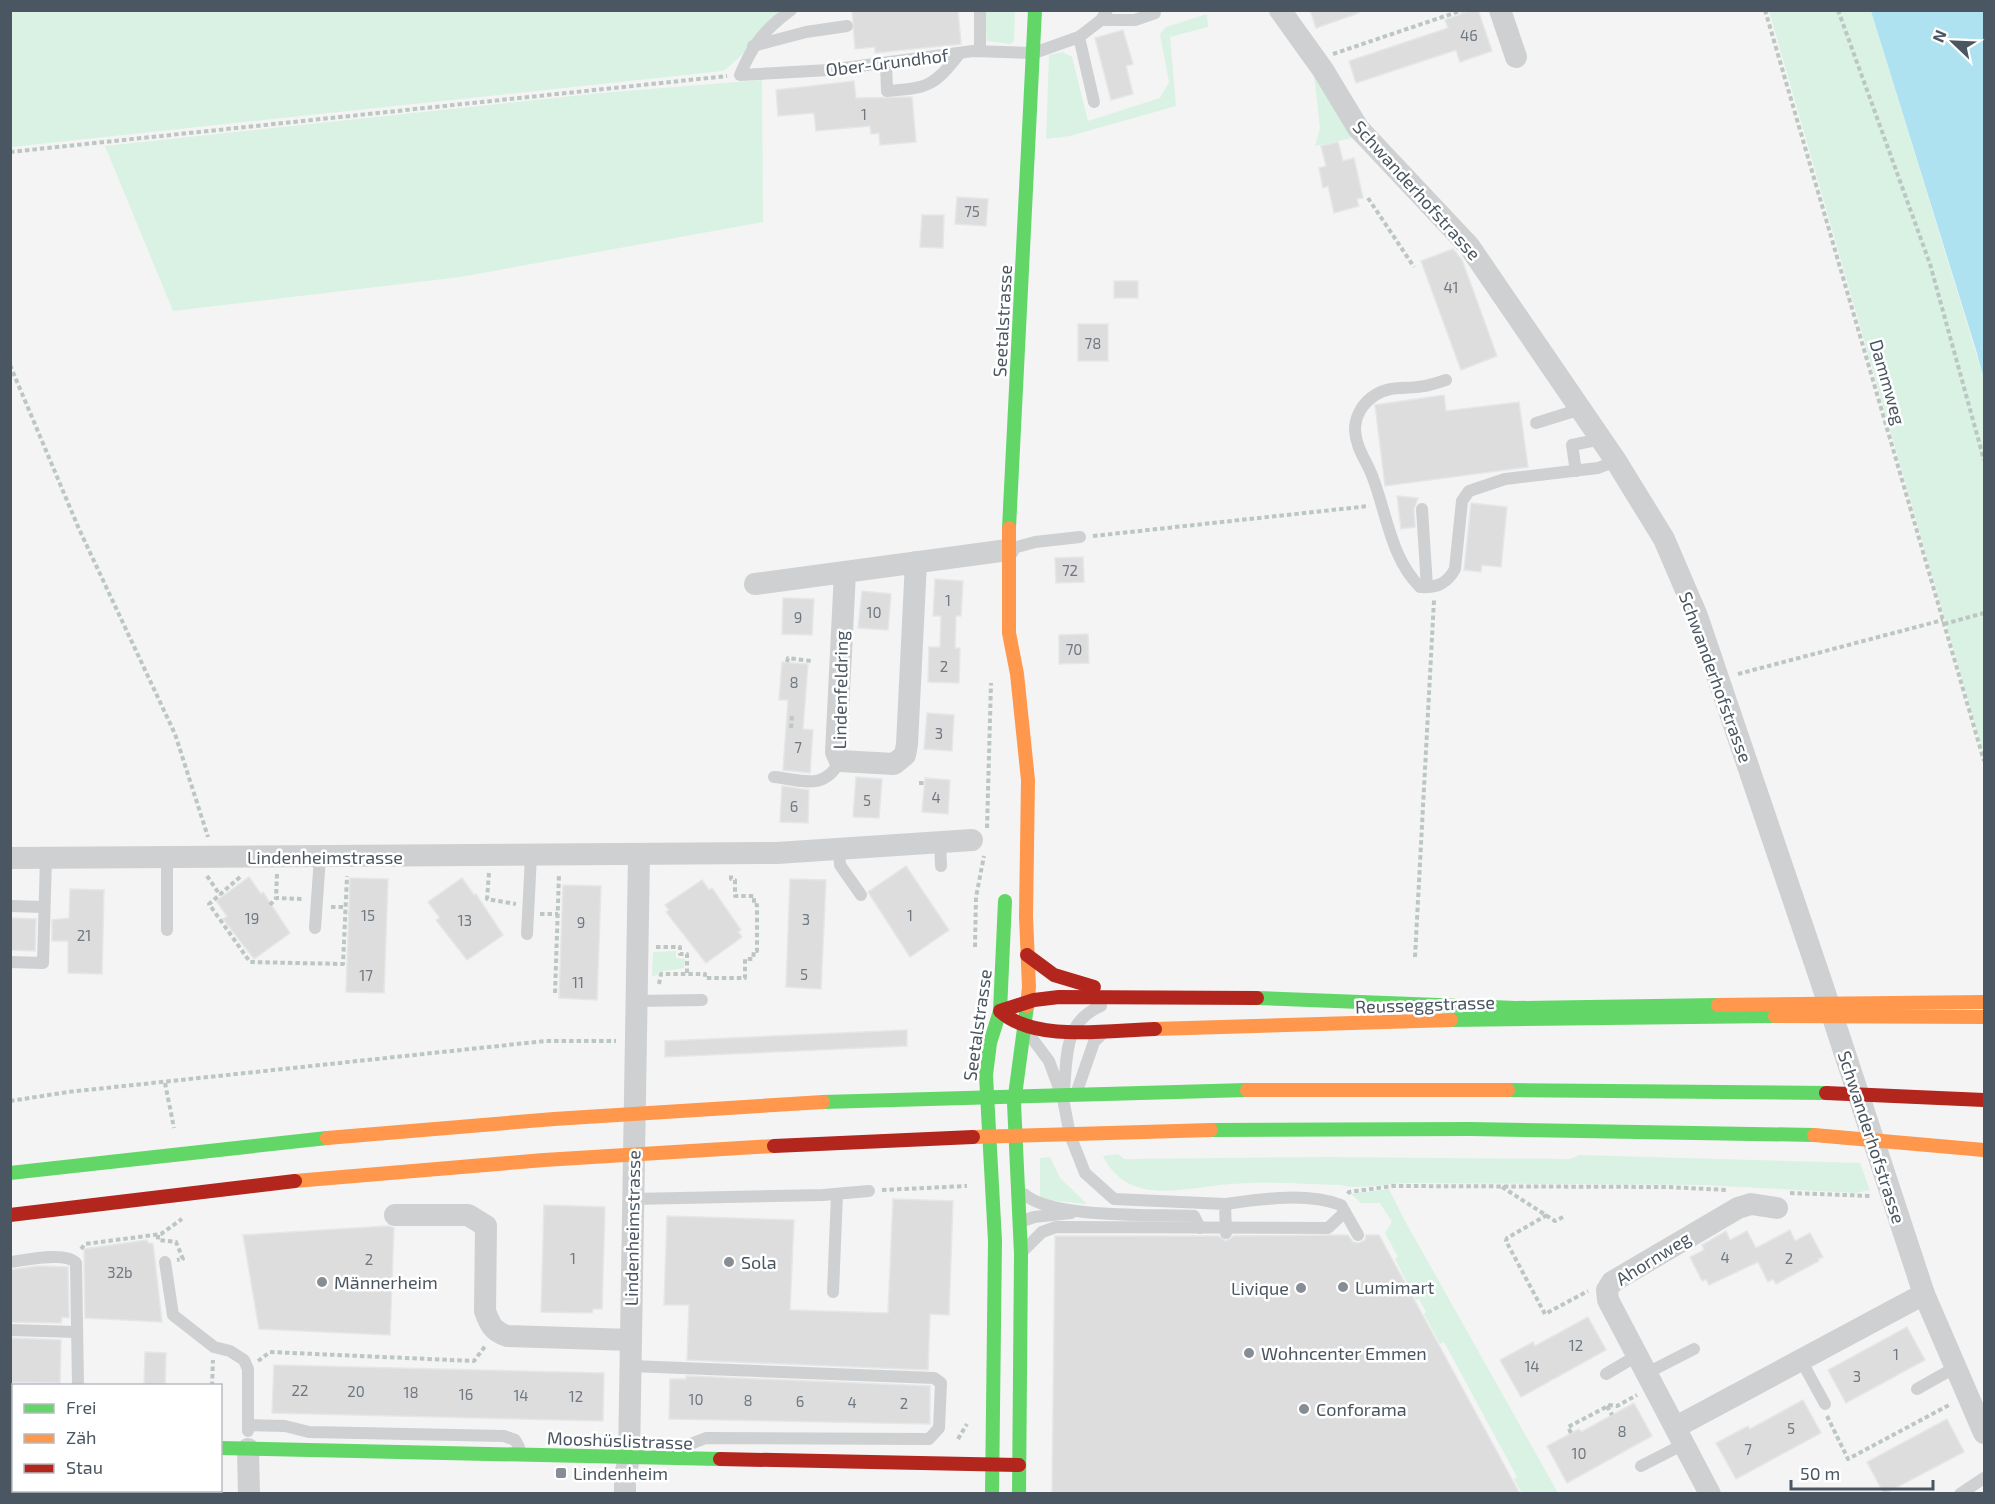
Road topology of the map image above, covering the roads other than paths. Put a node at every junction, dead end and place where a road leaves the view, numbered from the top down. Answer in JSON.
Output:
{"nodes":[{"id":1,"x":791,"y":10,"type":"edge"},
{"id":2,"x":980,"y":10,"type":"edge"},
{"id":3,"x":1035,"y":10,"type":"edge"},
{"id":4,"x":1280,"y":10,"type":"edge"},
{"id":5,"x":1500,"y":10,"type":"edge"},
{"id":6,"x":1155,"y":13,"type":"dead end"},
{"id":7,"x":1104,"y":15,"type":"edge"},
{"id":8,"x":847,"y":26,"type":"dead end"},
{"id":9,"x":1079,"y":38,"type":"junction"},
{"id":10,"x":752,"y":47,"type":"junction"},
{"id":11,"x":980,"y":51,"type":"junction"},
{"id":12,"x":960,"y":53,"type":"junction"},
{"id":13,"x":1034,"y":53,"type":"junction"},
{"id":14,"x":1516,"y":57,"type":"dead end"},
{"id":15,"x":886,"y":63,"type":"junction"},
{"id":16,"x":1094,"y":102,"type":"dead end"},
{"id":17,"x":1446,"y":380,"type":"dead end"},
{"id":18,"x":1581,"y":409,"type":"junction"},
{"id":19,"x":1536,"y":423,"type":"dead end"},
{"id":20,"x":1601,"y":439,"type":"junction"},
{"id":21,"x":1616,"y":461,"type":"junction"},
{"id":22,"x":1576,"y":471,"type":"junction"},
{"id":23,"x":1422,"y":508,"type":"dead end"},
{"id":24,"x":1080,"y":537,"type":"road end"},
{"id":25,"x":1008,"y":550,"type":"junction"},
{"id":26,"x":916,"y":562,"type":"junction"},
{"id":27,"x":845,"y":572,"type":"junction"},
{"id":28,"x":755,"y":584,"type":"dead end"},
{"id":29,"x":1431,"y":587,"type":"junction"},
{"id":30,"x":1009,"y":633,"type":"junction"},
{"id":31,"x":996,"y":674,"type":"road end"},
{"id":32,"x":840,"y":761,"type":"junction"},
{"id":33,"x":774,"y":777,"type":"dead end"},
{"id":34,"x":981,"y":840,"type":"road end"},
{"id":35,"x":940,"y":842,"type":"junction"},
{"id":36,"x":839,"y":849,"type":"junction"},
{"id":37,"x":531,"y":855,"type":"junction"},
{"id":38,"x":639,"y":855,"type":"junction"},
{"id":39,"x":320,"y":857,"type":"junction"},
{"id":40,"x":10,"y":858,"type":"edge"},
{"id":41,"x":46,"y":858,"type":"junction"},
{"id":42,"x":167,"y":858,"type":"junction"},
{"id":43,"x":941,"y":866,"type":"dead end"},
{"id":44,"x":1005,"y":882,"type":"dead end"},
{"id":45,"x":861,"y":894,"type":"dead end"},
{"id":46,"x":10,"y":906,"type":"edge"},
{"id":47,"x":44,"y":907,"type":"junction"},
{"id":48,"x":315,"y":928,"type":"dead end"},
{"id":49,"x":167,"y":930,"type":"dead end"},
{"id":50,"x":527,"y":934,"type":"dead end"},
{"id":51,"x":1027,"y":955,"type":"junction"},
{"id":52,"x":10,"y":962,"type":"edge"},
{"id":53,"x":1124,"y":997,"type":"junction"},
{"id":54,"x":636,"y":1000,"type":"junction"},
{"id":55,"x":702,"y":1000,"type":"dead end"},
{"id":56,"x":1027,"y":1002,"type":"junction"},
{"id":57,"x":1984,"y":1002,"type":"edge"},
{"id":58,"x":1808,"y":1010,"type":"junction"},
{"id":59,"x":1000,"y":1011,"type":"junction"},
{"id":60,"x":1984,"y":1017,"type":"edge"},
{"id":61,"x":1025,"y":1029,"type":"junction"},
{"id":62,"x":1107,"y":1029,"type":"junction"},
{"id":63,"x":1073,"y":1030,"type":"junction"},
{"id":64,"x":1063,"y":1099,"type":"junction"},
{"id":65,"x":1984,"y":1100,"type":"edge"},
{"id":66,"x":1068,"y":1118,"type":"junction"},
{"id":67,"x":1984,"y":1150,"type":"edge"},
{"id":68,"x":10,"y":1173,"type":"edge"},
{"id":69,"x":1017,"y":1187,"type":"junction"},
{"id":70,"x":869,"y":1191,"type":"road end"},
{"id":71,"x":837,"y":1194,"type":"junction"},
{"id":72,"x":633,"y":1199,"type":"junction"},
{"id":73,"x":1781,"y":1200,"type":"road end"},
{"id":74,"x":1225,"y":1204,"type":"junction"},
{"id":75,"x":1343,"y":1209,"type":"junction"},
{"id":76,"x":1084,"y":1212,"type":"junction"},
{"id":77,"x":10,"y":1215,"type":"edge"},
{"id":78,"x":395,"y":1215,"type":"dead end"},
{"id":79,"x":1020,"y":1222,"type":"junction"},
{"id":80,"x":1200,"y":1228,"type":"junction"},
{"id":81,"x":1227,"y":1230,"type":"junction"},
{"id":82,"x":1358,"y":1235,"type":"dead end"},
{"id":83,"x":995,"y":1241,"type":"junction"},
{"id":84,"x":1021,"y":1254,"type":"junction"},
{"id":85,"x":10,"y":1262,"type":"edge"},
{"id":86,"x":165,"y":1262,"type":"dead end"},
{"id":87,"x":832,"y":1292,"type":"dead end"},
{"id":88,"x":1923,"y":1294,"type":"junction"},
{"id":89,"x":10,"y":1330,"type":"edge"},
{"id":90,"x":77,"y":1332,"type":"junction"},
{"id":91,"x":631,"y":1340,"type":"junction"},
{"id":92,"x":1694,"y":1348,"type":"dead end"},
{"id":93,"x":1801,"y":1360,"type":"junction"},
{"id":94,"x":631,"y":1366,"type":"junction"},
{"id":95,"x":1956,"y":1367,"type":"junction"},
{"id":96,"x":1646,"y":1371,"type":"junction"},
{"id":97,"x":1606,"y":1374,"type":"dead end"},
{"id":98,"x":78,"y":1384,"type":"edge"},
{"id":99,"x":1917,"y":1389,"type":"dead end"},
{"id":100,"x":1825,"y":1404,"type":"road end"},
{"id":101,"x":248,"y":1425,"type":"junction"},
{"id":102,"x":1984,"y":1433,"type":"edge"},
{"id":103,"x":1680,"y":1435,"type":"junction"},
{"id":104,"x":891,"y":1440,"type":"junction"},
{"id":105,"x":222,"y":1448,"type":"edge"},
{"id":106,"x":248,"y":1449,"type":"junction"},
{"id":107,"x":525,"y":1455,"type":"junction"},
{"id":108,"x":629,"y":1458,"type":"junction"},
{"id":109,"x":685,"y":1460,"type":"junction"},
{"id":110,"x":910,"y":1464,"type":"junction"},
{"id":111,"x":992,"y":1465,"type":"junction"},
{"id":112,"x":1019,"y":1465,"type":"junction"},
{"id":113,"x":1641,"y":1466,"type":"dead end"},
{"id":114,"x":1984,"y":1478,"type":"edge"},
{"id":115,"x":249,"y":1494,"type":"edge"},
{"id":116,"x":625,"y":1494,"type":"edge"},
{"id":117,"x":992,"y":1494,"type":"edge"},
{"id":118,"x":1019,"y":1494,"type":"edge"},
{"id":119,"x":1710,"y":1494,"type":"edge"},
{"id":120,"x":1960,"y":1494,"type":"edge"}],
"edges":[{"from":1,"to":10,"type":"lane"},
{"from":2,"to":11,"type":"lane"},
{"from":3,"to":13,"type":"main road","name":"Seetalstrasse"},
{"from":4,"to":18,"type":"street","name":"Schwanderhofstrasse"},
{"from":5,"to":14,"type":"street"},
{"from":6,"to":7,"type":"lane"},
{"from":7,"to":9,"type":"lane"},
{"from":8,"to":10,"type":"lane"},
{"from":9,"to":13,"type":"lane"},
{"from":9,"to":16,"type":"lane"},
{"from":10,"to":15,"type":"lane","name":"Ober-Grundhof"},
{"from":11,"to":12,"type":"lane","name":"Ober-Grundhof"},
{"from":11,"to":13,"type":"lane","name":"Ober-Grundhof"},
{"from":12,"to":15,"type":"lane","name":"Ober-Grundhof"},
{"from":12,"to":15,"type":"lane"},
{"from":13,"to":25,"type":"main road","name":"Seetalstrasse"},
{"from":17,"to":29,"type":"lane"},
{"from":18,"to":19,"type":"lane"},
{"from":18,"to":20,"type":"street","name":"Schwanderhofstrasse"},
{"from":20,"to":21,"type":"street","name":"Schwanderhofstrasse"},
{"from":20,"to":22,"type":"lane"},
{"from":21,"to":22,"type":"lane"},
{"from":21,"to":88,"type":"street","name":"Schwanderhofstrasse"},
{"from":22,"to":29,"type":"lane"},
{"from":23,"to":29,"type":"lane"},
{"from":24,"to":25,"type":"lane"},
{"from":25,"to":26,"type":"street"},
{"from":25,"to":30,"type":"main road","name":"Seetalstrasse"},
{"from":26,"to":27,"type":"street"},
{"from":26,"to":32,"type":"street","name":"Lindenfeldring"},
{"from":27,"to":28,"type":"street"},
{"from":27,"to":32,"type":"street","name":"Lindenfeldring"},
{"from":30,"to":31,"type":"main road","name":"Seetalstrasse"},
{"from":30,"to":51,"type":"main road","name":"Seetalstrasse"},
{"from":32,"to":33,"type":"lane"},
{"from":34,"to":35,"type":"street","name":"Lindenheimstrasse"},
{"from":35,"to":36,"type":"street","name":"Lindenheimstrasse"},
{"from":35,"to":43,"type":"lane"},
{"from":36,"to":38,"type":"street","name":"Lindenheimstrasse"},
{"from":36,"to":45,"type":"lane"},
{"from":37,"to":38,"type":"street","name":"Lindenheimstrasse"},
{"from":37,"to":39,"type":"street","name":"Lindenheimstrasse"},
{"from":37,"to":50,"type":"lane"},
{"from":38,"to":54,"type":"street","name":"Lindenheimstrasse"},
{"from":39,"to":42,"type":"street","name":"Lindenheimstrasse"},
{"from":39,"to":48,"type":"lane"},
{"from":40,"to":41,"type":"street","name":"Lindenheimstrasse"},
{"from":41,"to":42,"type":"street","name":"Lindenheimstrasse"},
{"from":41,"to":47,"type":"lane"},
{"from":42,"to":49,"type":"lane"},
{"from":44,"to":59,"type":"main road","name":"Seetalstrasse"},
{"from":46,"to":47,"type":"lane"},
{"from":47,"to":52,"type":"lane"},
{"from":51,"to":53,"type":"main road","name":"Reusseggstrasse"},
{"from":51,"to":56,"type":"main road","name":"Seetalstrasse"},
{"from":53,"to":56,"type":"main road","name":"Reusseggstrasse"},
{"from":53,"to":58,"type":"main road","name":"Reusseggstrasse"},
{"from":53,"to":63,"type":"lane"},
{"from":54,"to":55,"type":"lane"},
{"from":54,"to":72,"type":"street","name":"Lindenheimstrasse"},
{"from":56,"to":59,"type":"main road","name":"Reusseggstrasse"},
{"from":56,"to":61,"type":"main road","name":"Seetalstrasse"},
{"from":57,"to":58,"type":"main road","name":"Reusseggstrasse"},
{"from":58,"to":60,"type":"main road","name":"Reusseggstrasse"},
{"from":58,"to":62,"type":"main road","name":"Reusseggstrasse"},
{"from":59,"to":61,"type":"main road"},
{"from":59,"to":83,"type":"main road","name":"Seetalstrasse"},
{"from":61,"to":63,"type":"main road","name":"Reusseggstrasse"},
{"from":61,"to":64,"type":"lane"},
{"from":61,"to":69,"type":"main road","name":"Seetalstrasse"},
{"from":62,"to":63,"type":"main road","name":"Reusseggstrasse"},
{"from":62,"to":66,"type":"lane"},
{"from":63,"to":64,"type":"lane"},
{"from":64,"to":66,"type":"lane"},
{"from":65,"to":68,"type":"main road"},
{"from":66,"to":74,"type":"lane"},
{"from":67,"to":77,"type":"main road"},
{"from":69,"to":76,"type":"lane"},
{"from":69,"to":79,"type":"main road","name":"Seetalstrasse"},
{"from":70,"to":71,"type":"lane"},
{"from":71,"to":72,"type":"lane"},
{"from":71,"to":87,"type":"lane"},
{"from":72,"to":91,"type":"street","name":"Lindenheimstrasse"},
{"from":73,"to":96,"type":"street","name":"Ahornweg"},
{"from":74,"to":75,"type":"lane"},
{"from":74,"to":81,"type":"lane"},
{"from":75,"to":81,"type":"lane"},
{"from":75,"to":82,"type":"lane"},
{"from":76,"to":79,"type":"lane"},
{"from":76,"to":80,"type":"lane"},
{"from":78,"to":91,"type":"street"},
{"from":79,"to":83,"type":"lane"},
{"from":79,"to":84,"type":"main road","name":"Seetalstrasse"},
{"from":80,"to":81,"type":"lane"},
{"from":80,"to":84,"type":"lane"},
{"from":83,"to":111,"type":"main road","name":"Seetalstrasse"},
{"from":84,"to":112,"type":"main road","name":"Seetalstrasse"},
{"from":85,"to":90,"type":"lane"},
{"from":86,"to":101,"type":"lane"},
{"from":88,"to":93,"type":"street"},
{"from":88,"to":95,"type":"street","name":"Schwanderhofstrasse"},
{"from":89,"to":90,"type":"lane"},
{"from":90,"to":98,"type":"lane"},
{"from":91,"to":94,"type":"street","name":"Lindenheimstrasse"},
{"from":92,"to":96,"type":"lane"},
{"from":93,"to":100,"type":"lane"},
{"from":93,"to":103,"type":"street"},
{"from":94,"to":104,"type":"lane"},
{"from":94,"to":108,"type":"street","name":"Lindenheimstrasse"},
{"from":95,"to":99,"type":"lane"},
{"from":95,"to":102,"type":"street","name":"Schwanderhofstrasse"},
{"from":96,"to":97,"type":"lane"},
{"from":96,"to":103,"type":"street","name":"Ahornweg"},
{"from":101,"to":106,"type":"lane"},
{"from":101,"to":107,"type":"lane"},
{"from":103,"to":113,"type":"lane"},
{"from":103,"to":119,"type":"street","name":"Ahornweg"},
{"from":104,"to":109,"type":"lane"},
{"from":104,"to":110,"type":"lane"},
{"from":105,"to":106,"type":"main road","name":"Mooshüslistrasse"},
{"from":106,"to":107,"type":"main road","name":"Mooshüslistrasse"},
{"from":106,"to":115,"type":"street"},
{"from":107,"to":108,"type":"main road","name":"Mooshüslistrasse"},
{"from":108,"to":109,"type":"main road","name":"Mooshüslistrasse"},
{"from":108,"to":116,"type":"street","name":"Lindenheimstrasse"},
{"from":109,"to":110,"type":"main road","name":"Mooshüslistrasse"},
{"from":110,"to":111,"type":"main road","name":"Mooshüslistrasse"},
{"from":111,"to":112,"type":"main road","name":"Mooshüslistrasse"},
{"from":111,"to":117,"type":"main road","name":"Seetalstrasse"},
{"from":112,"to":118,"type":"main road","name":"Seetalstrasse"},
{"from":114,"to":120,"type":"lane"}]}
